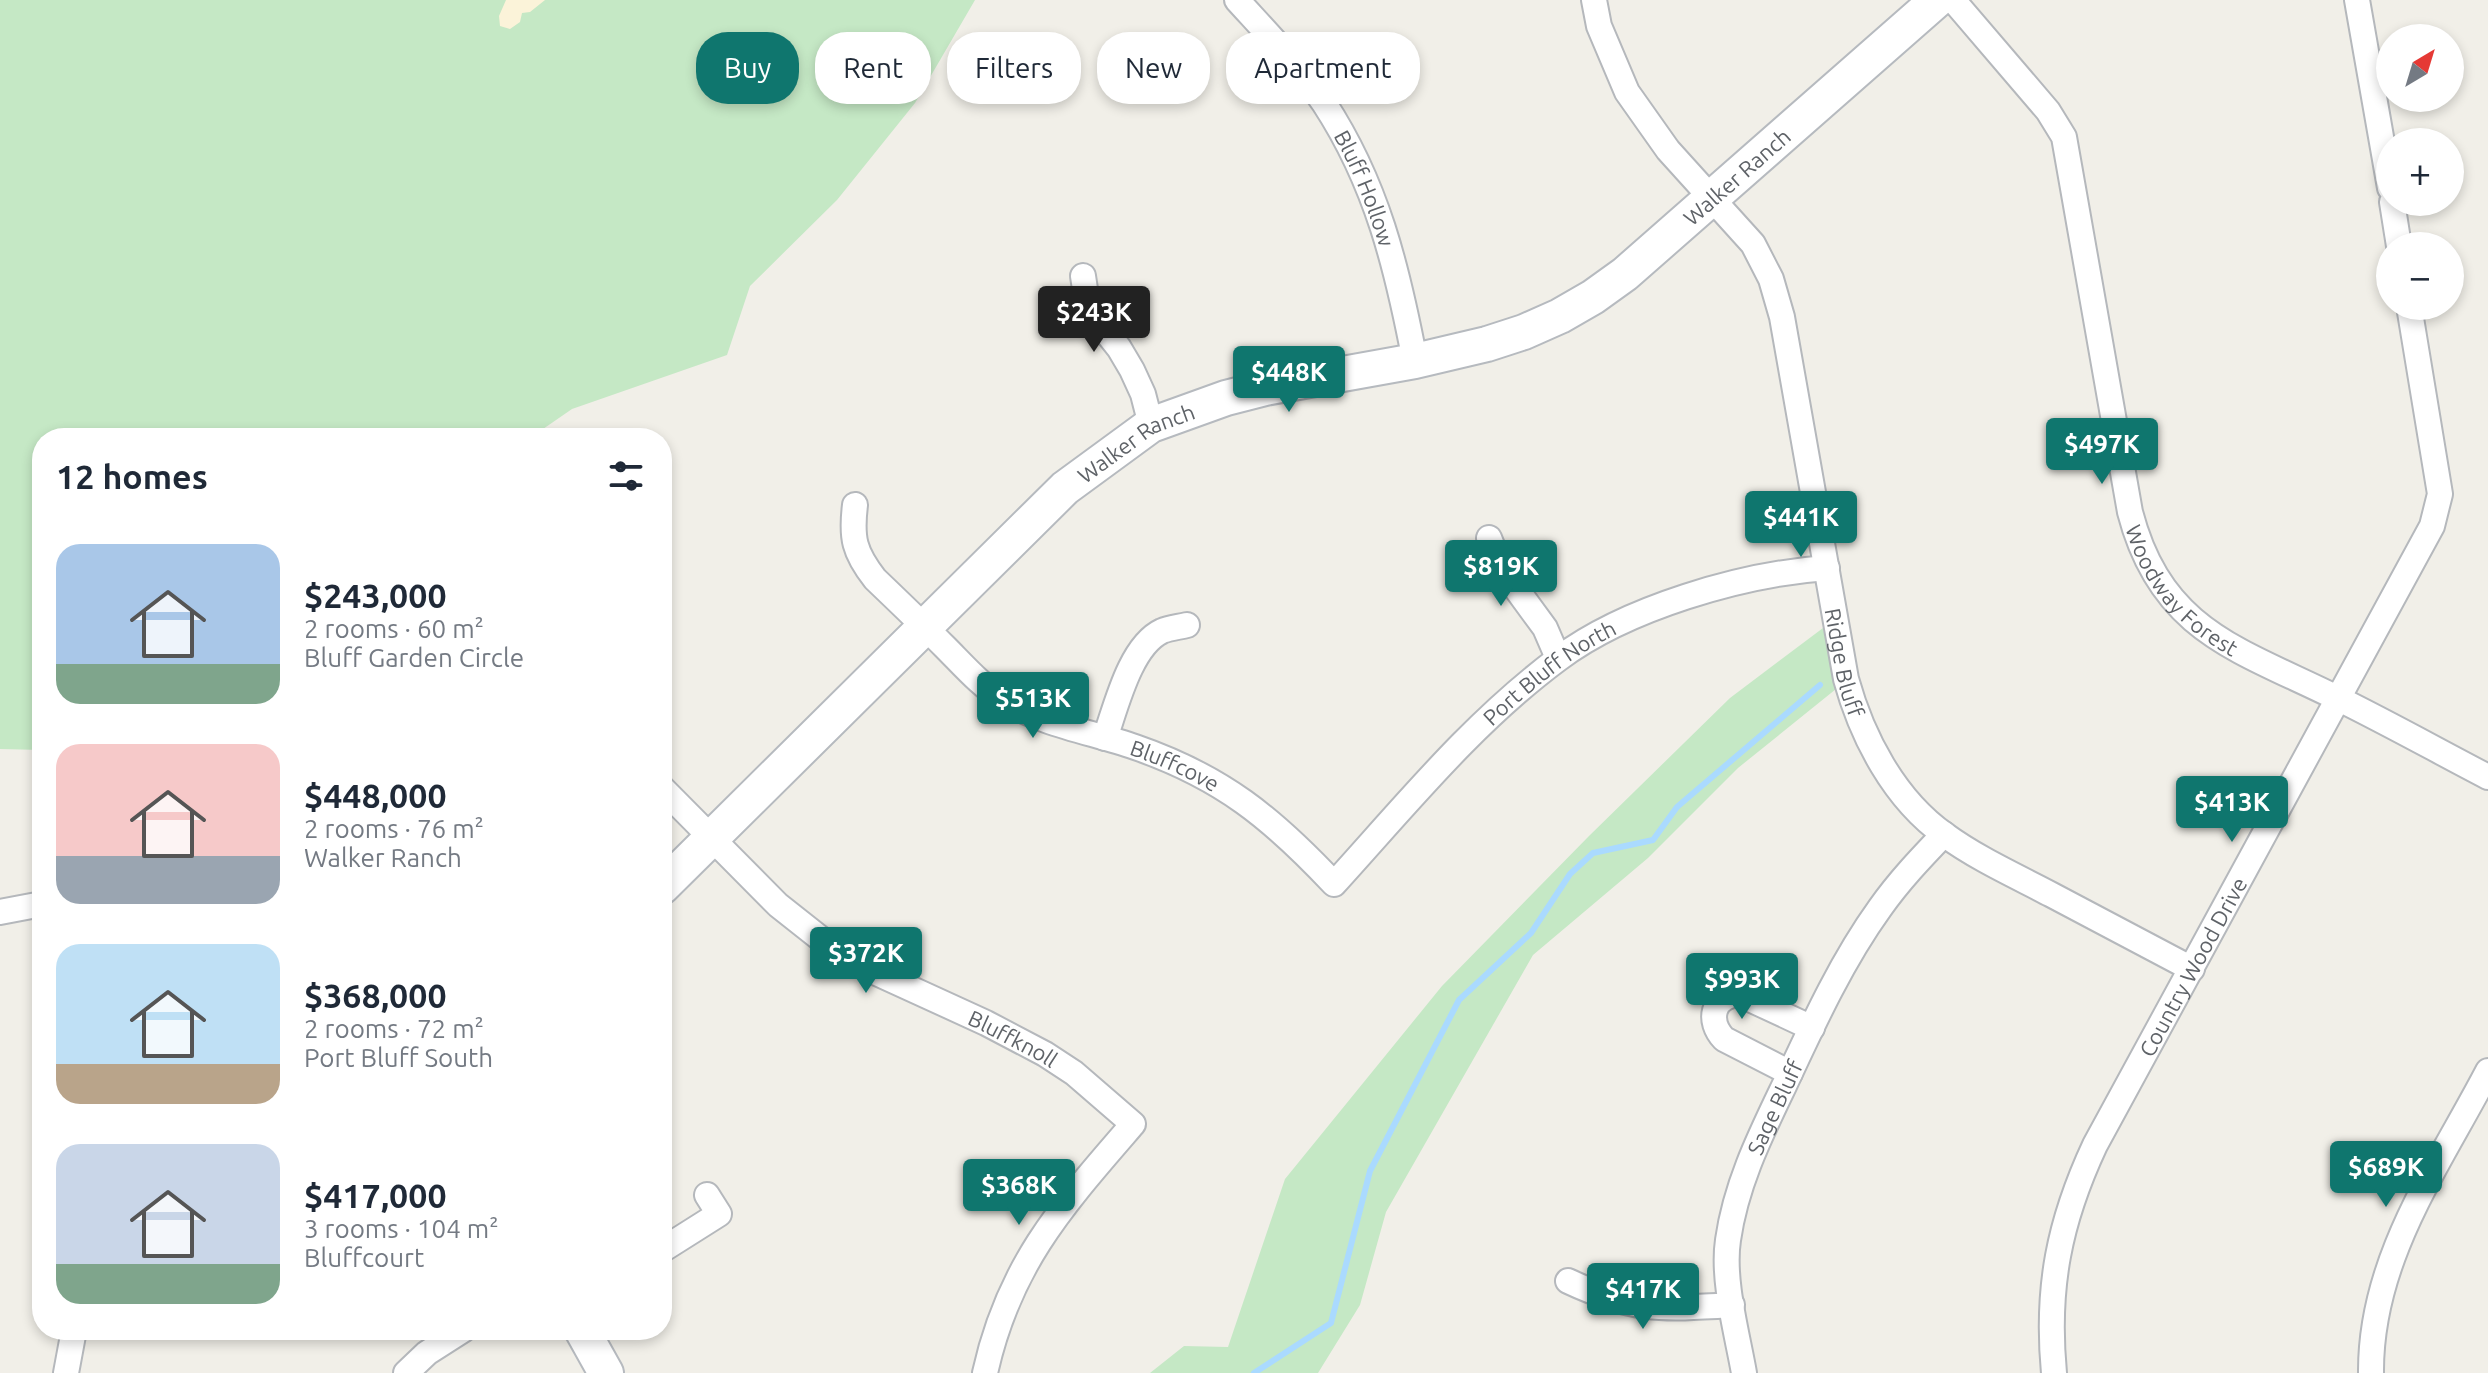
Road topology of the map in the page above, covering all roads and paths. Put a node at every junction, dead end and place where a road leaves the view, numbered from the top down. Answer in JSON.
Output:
{"nodes":[{"id":1,"x":1237,"y":0,"type":"edge"},
{"id":2,"x":1594,"y":0,"type":"edge"},
{"id":3,"x":1937,"y":0,"type":"edge"},
{"id":4,"x":1953,"y":0,"type":"edge"},
{"id":5,"x":2357,"y":0,"type":"edge"},
{"id":6,"x":2379,"y":128,"type":"edge"},
{"id":7,"x":1711,"y":200,"type":"junction"},
{"id":8,"x":1083,"y":276,"type":"dead end"},
{"id":9,"x":2411,"y":320,"type":"edge"},
{"id":10,"x":1415,"y":361,"type":"junction"},
{"id":11,"x":1151,"y":425,"type":"junction"},
{"id":12,"x":855,"y":505,"type":"dead end"},
{"id":13,"x":1489,"y":538,"type":"dead end"},
{"id":14,"x":1827,"y":568,"type":"junction"},
{"id":15,"x":1187,"y":625,"type":"dead end"},
{"id":16,"x":925,"y":626,"type":"junction"},
{"id":17,"x":1558,"y":658,"type":"junction"},
{"id":18,"x":2338,"y":699,"type":"junction"},
{"id":19,"x":1105,"y":738,"type":"junction"},
{"id":20,"x":2488,"y":777,"type":"edge"},
{"id":21,"x":672,"y":798,"type":"edge"},
{"id":22,"x":1944,"y":834,"type":"junction"},
{"id":23,"x":710,"y":838,"type":"junction"},
{"id":24,"x":672,"y":877,"type":"edge"},
{"id":25,"x":1334,"y":884,"type":"joint"},
{"id":26,"x":32,"y":906,"type":"edge"},
{"id":27,"x":0,"y":912,"type":"edge"},
{"id":28,"x":2192,"y":969,"type":"junction"},
{"id":29,"x":1812,"y":1028,"type":"junction"},
{"id":30,"x":2488,"y":1071,"type":"edge"},
{"id":31,"x":1790,"y":1073,"type":"junction"},
{"id":32,"x":2478,"y":1115,"type":"edge"},
{"id":33,"x":707,"y":1195,"type":"dead end"},
{"id":34,"x":672,"y":1244,"type":"edge"},
{"id":35,"x":1568,"y":1281,"type":"dead end"},
{"id":36,"x":1732,"y":1305,"type":"junction"},
{"id":37,"x":72,"y":1340,"type":"edge"},
{"id":38,"x":447,"y":1340,"type":"edge"},
{"id":39,"x":588,"y":1340,"type":"edge"},
{"id":40,"x":66,"y":1373,"type":"edge"},
{"id":41,"x":406,"y":1373,"type":"edge"},
{"id":42,"x":606,"y":1373,"type":"edge"},
{"id":43,"x":985,"y":1373,"type":"edge"},
{"id":44,"x":1744,"y":1373,"type":"edge"},
{"id":45,"x":2054,"y":1373,"type":"edge"},
{"id":46,"x":2371,"y":1373,"type":"edge"}],
"edges":[{"from":1,"to":10,"type":"street","name":"Bluff Hollow"},
{"from":2,"to":7,"type":"street","name":"Ridge Bluff"},
{"from":3,"to":7,"type":"street","name":"Walker Ranch"},
{"from":4,"to":18,"type":"street","name":"Woodway Forest"},
{"from":5,"to":6,"type":"street"},
{"from":7,"to":10,"type":"street","name":"Walker Ranch"},
{"from":7,"to":14,"type":"street","name":"Ridge Bluff"},
{"from":8,"to":11,"type":"street"},
{"from":9,"to":18,"type":"street","name":"Country Wood Drive"},
{"from":10,"to":11,"type":"street","name":"Walker Ranch"},
{"from":11,"to":16,"type":"street","name":"Walker Ranch"},
{"from":12,"to":16,"type":"street","name":"Bluffcove"},
{"from":13,"to":17,"type":"street"},
{"from":14,"to":17,"type":"street","name":"Port Bluff North"},
{"from":14,"to":22,"type":"street","name":"Ridge Bluff"},
{"from":15,"to":19,"type":"street"},
{"from":16,"to":19,"type":"street","name":"Bluffcove"},
{"from":16,"to":23,"type":"street","name":"Walker Ranch"},
{"from":17,"to":25,"type":"street","name":"Port Bluff North"},
{"from":18,"to":20,"type":"street","name":"Woodway Forest"},
{"from":18,"to":28,"type":"street","name":"Country Wood Drive"},
{"from":19,"to":25,"type":"street","name":"Bluffcove"},
{"from":21,"to":23,"type":"street","name":"Bluffknoll"},
{"from":22,"to":28,"type":"street","name":"Ridge Bluff"},
{"from":22,"to":29,"type":"street","name":"Sage Bluff"},
{"from":23,"to":24,"type":"street","name":"Walker Ranch"},
{"from":23,"to":43,"type":"street","name":"Bluffknoll"},
{"from":26,"to":27,"type":"street"},
{"from":28,"to":45,"type":"street","name":"Country Wood Drive"},
{"from":29,"to":31,"type":"street","name":"Sage Bluff"},
{"from":29,"to":31,"type":"street"},
{"from":30,"to":32,"type":"street"},
{"from":31,"to":36,"type":"street","name":"Sage Bluff"},
{"from":32,"to":46,"type":"street"},
{"from":33,"to":34,"type":"street"},
{"from":35,"to":36,"type":"street"},
{"from":36,"to":44,"type":"street","name":"Sage Bluff"},
{"from":37,"to":40,"type":"street"},
{"from":38,"to":41,"type":"street"},
{"from":39,"to":42,"type":"street"}]}
